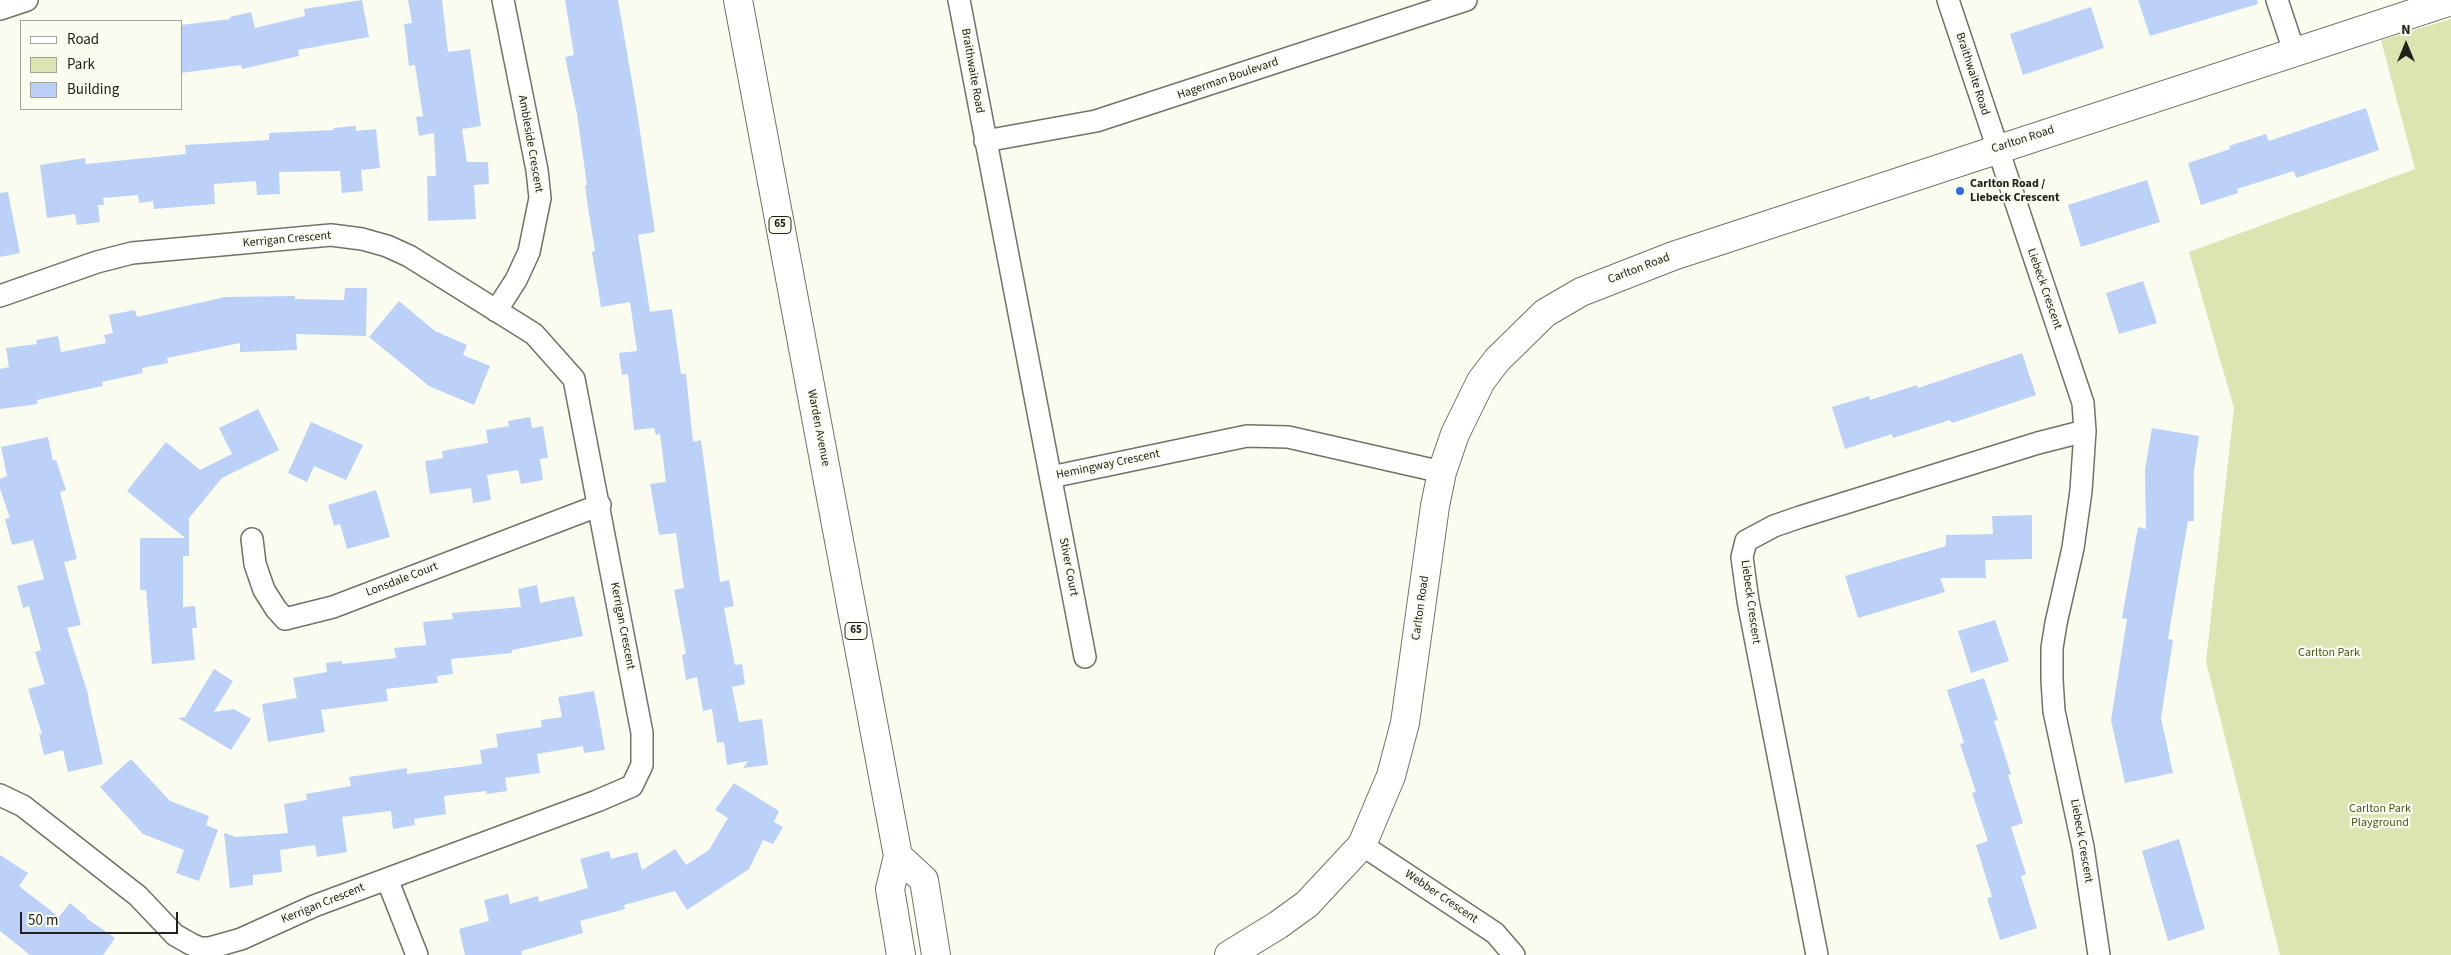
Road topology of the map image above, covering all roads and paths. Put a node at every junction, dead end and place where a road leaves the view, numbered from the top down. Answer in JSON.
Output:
{"nodes":[{"id":1,"x":27,"y":0,"type":"edge"},
{"id":2,"x":503,"y":0,"type":"edge"},
{"id":3,"x":738,"y":0,"type":"edge"},
{"id":4,"x":959,"y":0,"type":"edge"},
{"id":5,"x":1466,"y":0,"type":"edge"},
{"id":6,"x":1948,"y":0,"type":"edge"},
{"id":7,"x":2278,"y":0,"type":"edge"},
{"id":8,"x":2451,"y":1,"type":"edge"},
{"id":9,"x":0,"y":9,"type":"edge"},
{"id":10,"x":2294,"y":51,"type":"junction"},
{"id":11,"x":985,"y":141,"type":"junction"},
{"id":12,"x":1996,"y":149,"type":"junction"},
{"id":13,"x":0,"y":296,"type":"edge"},
{"id":14,"x":496,"y":311,"type":"junction"},
{"id":15,"x":2085,"y":431,"type":"junction"},
{"id":16,"x":1442,"y":472,"type":"junction"},
{"id":17,"x":1051,"y":476,"type":"junction"},
{"id":18,"x":600,"y":505,"type":"junction"},
{"id":19,"x":252,"y":539,"type":"dead end"},
{"id":20,"x":1085,"y":657,"type":"dead end"},
{"id":21,"x":0,"y":795,"type":"edge"},
{"id":22,"x":1362,"y":845,"type":"junction"},
{"id":23,"x":898,"y":856,"type":"junction"},
{"id":24,"x":387,"y":879,"type":"junction"},
{"id":25,"x":417,"y":955,"type":"edge"},
{"id":26,"x":901,"y":955,"type":"edge"},
{"id":27,"x":936,"y":955,"type":"edge"},
{"id":28,"x":1229,"y":955,"type":"edge"},
{"id":29,"x":1514,"y":955,"type":"edge"},
{"id":30,"x":1817,"y":955,"type":"edge"},
{"id":31,"x":2099,"y":955,"type":"edge"}],
"edges":[{"from":1,"to":9,"type":"street"},
{"from":2,"to":14,"type":"street","name":"Ambleside Crescent"},
{"from":3,"to":23,"type":"main road","name":"Warden Avenue","number":"65"},
{"from":4,"to":11,"type":"street","name":"Braithwaite Road"},
{"from":5,"to":11,"type":"street","name":"Hagerman Boulevard"},
{"from":6,"to":12,"type":"street","name":"Braithwaite Road"},
{"from":7,"to":10,"type":"street"},
{"from":8,"to":10,"type":"main road","name":"Carlton Road"},
{"from":10,"to":12,"type":"main road","name":"Carlton Road"},
{"from":11,"to":17,"type":"street","name":"Hemingway Crescent"},
{"from":12,"to":15,"type":"street","name":"Liebeck Crescent"},
{"from":12,"to":16,"type":"main road","name":"Carlton Road"},
{"from":13,"to":14,"type":"street","name":"Kerrigan Crescent"},
{"from":14,"to":18,"type":"street","name":"Kerrigan Crescent"},
{"from":15,"to":30,"type":"street","name":"Liebeck Crescent"},
{"from":15,"to":31,"type":"street","name":"Liebeck Crescent"},
{"from":16,"to":17,"type":"street","name":"Hemingway Crescent"},
{"from":16,"to":22,"type":"main road","name":"Carlton Road"},
{"from":17,"to":20,"type":"street","name":"Stiver Court"},
{"from":18,"to":19,"type":"street","name":"Lonsdale Court"},
{"from":18,"to":24,"type":"street","name":"Kerrigan Crescent"},
{"from":21,"to":24,"type":"street","name":"Kerrigan Crescent"},
{"from":22,"to":28,"type":"main road","name":"Carlton Road"},
{"from":22,"to":29,"type":"street","name":"Webber Crescent"},
{"from":23,"to":26,"type":"main road","name":"Warden Avenue","number":"65"},
{"from":23,"to":27,"type":"main road"},
{"from":24,"to":25,"type":"street"}]}
